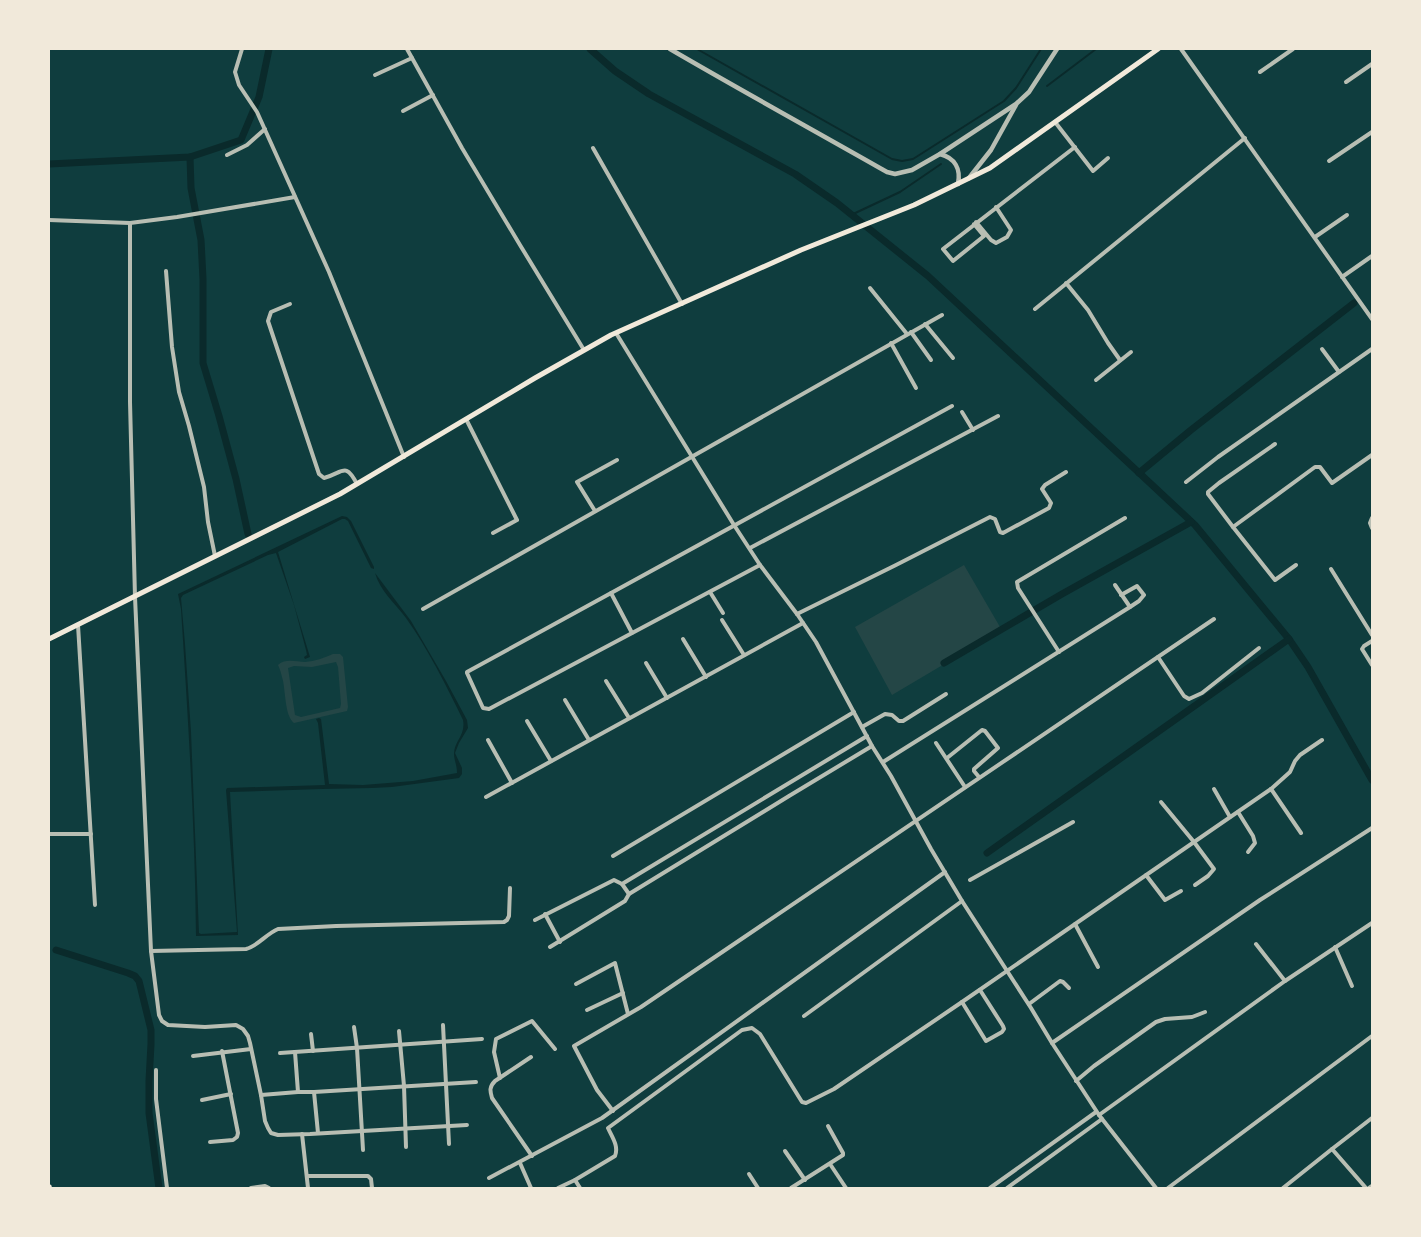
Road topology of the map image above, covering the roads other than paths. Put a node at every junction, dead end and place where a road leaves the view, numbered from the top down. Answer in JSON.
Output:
{"nodes":[{"id":1,"x":242,"y":49,"type":"edge"},
{"id":2,"x":406,"y":49,"type":"edge"},
{"id":3,"x":670,"y":49,"type":"edge"},
{"id":4,"x":1057,"y":49,"type":"edge"},
{"id":5,"x":1158,"y":49,"type":"edge"},
{"id":6,"x":1181,"y":49,"type":"edge"},
{"id":7,"x":1293,"y":49,"type":"edge"},
{"id":8,"x":412,"y":58,"type":"junction"},
{"id":9,"x":1372,"y":64,"type":"edge"},
{"id":10,"x":1260,"y":72,"type":"dead end"},
{"id":11,"x":375,"y":75,"type":"dead end"},
{"id":12,"x":1346,"y":82,"type":"dead end"},
{"id":13,"x":433,"y":95,"type":"junction"},
{"id":14,"x":1016,"y":104,"type":"junction"},
{"id":15,"x":403,"y":111,"type":"dead end"},
{"id":16,"x":1055,"y":122,"type":"junction"},
{"id":17,"x":265,"y":129,"type":"junction"},
{"id":18,"x":1372,"y":132,"type":"edge"},
{"id":19,"x":1245,"y":138,"type":"junction"},
{"id":20,"x":1075,"y":147,"type":"junction"},
{"id":21,"x":593,"y":148,"type":"dead end"},
{"id":22,"x":940,"y":154,"type":"junction"},
{"id":23,"x":226,"y":156,"type":"dead end"},
{"id":24,"x":1108,"y":158,"type":"dead end"},
{"id":25,"x":1329,"y":161,"type":"dead end"},
{"id":26,"x":968,"y":179,"type":"junction"},
{"id":27,"x":958,"y":184,"type":"junction"},
{"id":28,"x":295,"y":197,"type":"junction"},
{"id":29,"x":996,"y":207,"type":"junction"},
{"id":30,"x":1347,"y":215,"type":"dead end"},
{"id":31,"x":49,"y":220,"type":"edge"},
{"id":32,"x":130,"y":223,"type":"junction"},
{"id":33,"x":975,"y":223,"type":"junction"},
{"id":34,"x":1315,"y":237,"type":"junction"},
{"id":35,"x":1372,"y":256,"type":"edge"},
{"id":36,"x":166,"y":271,"type":"dead end"},
{"id":37,"x":1342,"y":277,"type":"junction"},
{"id":38,"x":1066,"y":283,"type":"junction"},
{"id":39,"x":870,"y":288,"type":"dead end"},
{"id":40,"x":290,"y":304,"type":"dead end"},
{"id":41,"x":682,"y":304,"type":"junction"},
{"id":42,"x":1035,"y":309,"type":"dead end"},
{"id":43,"x":942,"y":315,"type":"dead end"},
{"id":44,"x":1371,"y":316,"type":"edge"},
{"id":45,"x":925,"y":324,"type":"junction"},
{"id":46,"x":616,"y":333,"type":"junction"},
{"id":47,"x":909,"y":333,"type":"junction"},
{"id":48,"x":891,"y":343,"type":"junction"},
{"id":49,"x":1322,"y":349,"type":"dead end"},
{"id":50,"x":1372,"y":349,"type":"edge"},
{"id":51,"x":584,"y":350,"type":"junction"},
{"id":52,"x":1131,"y":352,"type":"dead end"},
{"id":53,"x":954,"y":358,"type":"dead end"},
{"id":54,"x":931,"y":360,"type":"dead end"},
{"id":55,"x":1120,"y":360,"type":"junction"},
{"id":56,"x":1340,"y":372,"type":"junction"},
{"id":57,"x":1096,"y":380,"type":"dead end"},
{"id":58,"x":916,"y":388,"type":"dead end"},
{"id":59,"x":952,"y":406,"type":"dead end"},
{"id":60,"x":962,"y":412,"type":"dead end"},
{"id":61,"x":998,"y":416,"type":"dead end"},
{"id":62,"x":466,"y":419,"type":"junction"},
{"id":63,"x":973,"y":430,"type":"junction"},
{"id":64,"x":1275,"y":444,"type":"dead end"},
{"id":65,"x":1372,"y":455,"type":"edge"},
{"id":66,"x":404,"y":456,"type":"junction"},
{"id":67,"x":691,"y":456,"type":"junction"},
{"id":68,"x":617,"y":460,"type":"dead end"},
{"id":69,"x":1066,"y":472,"type":"dead end"},
{"id":70,"x":1186,"y":482,"type":"dead end"},
{"id":71,"x":356,"y":484,"type":"junction"},
{"id":72,"x":595,"y":511,"type":"junction"},
{"id":73,"x":1125,"y":518,"type":"dead end"},
{"id":74,"x":1372,"y":518,"type":"edge"},
{"id":75,"x":734,"y":525,"type":"junction"},
{"id":76,"x":1233,"y":527,"type":"junction"},
{"id":77,"x":1372,"y":528,"type":"edge"},
{"id":78,"x":493,"y":533,"type":"dead end"},
{"id":79,"x":750,"y":548,"type":"junction"},
{"id":80,"x":215,"y":556,"type":"junction"},
{"id":81,"x":760,"y":565,"type":"junction"},
{"id":82,"x":1296,"y":565,"type":"dead end"},
{"id":83,"x":1331,"y":569,"type":"dead end"},
{"id":84,"x":1115,"y":584,"type":"dead end"},
{"id":85,"x":611,"y":592,"type":"junction"},
{"id":86,"x":710,"y":592,"type":"junction"},
{"id":87,"x":1122,"y":595,"type":"junction"},
{"id":88,"x":135,"y":597,"type":"junction"},
{"id":89,"x":1130,"y":608,"type":"junction"},
{"id":90,"x":423,"y":609,"type":"dead end"},
{"id":91,"x":723,"y":613,"type":"dead end"},
{"id":92,"x":797,"y":614,"type":"junction"},
{"id":93,"x":1214,"y":619,"type":"dead end"},
{"id":94,"x":722,"y":620,"type":"dead end"},
{"id":95,"x":803,"y":623,"type":"junction"},
{"id":96,"x":78,"y":625,"type":"junction"},
{"id":97,"x":632,"y":633,"type":"junction"},
{"id":98,"x":1372,"y":635,"type":"edge"},
{"id":99,"x":49,"y":639,"type":"edge"},
{"id":100,"x":683,"y":640,"type":"dead end"},
{"id":101,"x":1372,"y":641,"type":"edge"},
{"id":102,"x":1259,"y":648,"type":"dead end"},
{"id":103,"x":1059,"y":652,"type":"junction"},
{"id":104,"x":744,"y":656,"type":"junction"},
{"id":105,"x":1158,"y":657,"type":"junction"},
{"id":106,"x":646,"y":663,"type":"dead end"},
{"id":107,"x":1372,"y":665,"type":"edge"},
{"id":108,"x":706,"y":677,"type":"junction"},
{"id":109,"x":606,"y":681,"type":"dead end"},
{"id":110,"x":946,"y":694,"type":"dead end"},
{"id":111,"x":667,"y":698,"type":"junction"},
{"id":112,"x":565,"y":700,"type":"dead end"},
{"id":113,"x":854,"y":712,"type":"junction"},
{"id":114,"x":630,"y":718,"type":"junction"},
{"id":115,"x":527,"y":721,"type":"dead end"},
{"id":116,"x":862,"y":727,"type":"junction"},
{"id":117,"x":866,"y":736,"type":"junction"},
{"id":118,"x":488,"y":740,"type":"dead end"},
{"id":119,"x":590,"y":740,"type":"junction"},
{"id":120,"x":1322,"y":740,"type":"dead end"},
{"id":121,"x":936,"y":743,"type":"dead end"},
{"id":122,"x":872,"y":746,"type":"junction"},
{"id":123,"x":832,"y":757,"type":"junction"},
{"id":124,"x":947,"y":758,"type":"junction"},
{"id":125,"x":551,"y":761,"type":"junction"},
{"id":126,"x":883,"y":762,"type":"junction"},
{"id":127,"x":838,"y":766,"type":"junction"},
{"id":128,"x":979,"y":778,"type":"junction"},
{"id":129,"x":512,"y":782,"type":"junction"},
{"id":130,"x":783,"y":786,"type":"junction"},
{"id":131,"x":966,"y":787,"type":"junction"},
{"id":132,"x":1214,"y":789,"type":"dead end"},
{"id":133,"x":1271,"y":789,"type":"junction"},
{"id":134,"x":788,"y":796,"type":"junction"},
{"id":135,"x":486,"y":797,"type":"dead end"},
{"id":136,"x":1161,"y":802,"type":"dead end"},
{"id":137,"x":1238,"y":812,"type":"junction"},
{"id":138,"x":1230,"y":817,"type":"junction"},
{"id":139,"x":916,"y":820,"type":"junction"},
{"id":140,"x":1073,"y":822,"type":"dead end"},
{"id":141,"x":1372,"y":828,"type":"edge"},
{"id":142,"x":1301,"y":832,"type":"dead end"},
{"id":143,"x":49,"y":834,"type":"edge"},
{"id":144,"x":90,"y":834,"type":"junction"},
{"id":145,"x":698,"y":838,"type":"junction"},
{"id":146,"x":1194,"y":842,"type":"junction"},
{"id":147,"x":705,"y":847,"type":"junction"},
{"id":148,"x":1248,"y":852,"type":"dead end"},
{"id":149,"x":613,"y":856,"type":"dead end"},
{"id":150,"x":944,"y":872,"type":"junction"},
{"id":151,"x":1146,"y":875,"type":"junction"},
{"id":152,"x":970,"y":880,"type":"dead end"},
{"id":153,"x":622,"y":884,"type":"junction"},
{"id":154,"x":1196,"y":885,"type":"dead end"},
{"id":155,"x":510,"y":888,"type":"dead end"},
{"id":156,"x":1181,"y":890,"type":"dead end"},
{"id":157,"x":629,"y":894,"type":"junction"},
{"id":158,"x":962,"y":901,"type":"junction"},
{"id":159,"x":95,"y":905,"type":"dead end"},
{"id":160,"x":545,"y":914,"type":"junction"},
{"id":161,"x":535,"y":920,"type":"dead end"},
{"id":162,"x":1372,"y":923,"type":"edge"},
{"id":163,"x":1075,"y":924,"type":"junction"},
{"id":164,"x":560,"y":942,"type":"junction"},
{"id":165,"x":1256,"y":944,"type":"dead end"},
{"id":166,"x":550,"y":947,"type":"dead end"},
{"id":167,"x":1334,"y":947,"type":"junction"},
{"id":168,"x":151,"y":951,"type":"junction"},
{"id":169,"x":1098,"y":967,"type":"dead end"},
{"id":170,"x":1008,"y":971,"type":"junction"},
{"id":171,"x":1285,"y":981,"type":"junction"},
{"id":172,"x":576,"y":984,"type":"dead end"},
{"id":173,"x":1352,"y":986,"type":"dead end"},
{"id":174,"x":1069,"y":988,"type":"dead end"},
{"id":175,"x":980,"y":990,"type":"junction"},
{"id":176,"x":623,"y":993,"type":"junction"},
{"id":177,"x":962,"y":1002,"type":"junction"},
{"id":178,"x":1029,"y":1004,"type":"junction"},
{"id":179,"x":588,"y":1010,"type":"dead end"},
{"id":180,"x":1205,"y":1012,"type":"dead end"},
{"id":181,"x":628,"y":1014,"type":"junction"},
{"id":182,"x":804,"y":1016,"type":"dead end"},
{"id":183,"x":443,"y":1025,"type":"dead end"},
{"id":184,"x":354,"y":1028,"type":"dead end"},
{"id":185,"x":399,"y":1031,"type":"dead end"},
{"id":186,"x":311,"y":1034,"type":"dead end"},
{"id":187,"x":1372,"y":1036,"type":"edge"},
{"id":188,"x":482,"y":1039,"type":"dead end"},
{"id":189,"x":444,"y":1042,"type":"junction"},
{"id":190,"x":1052,"y":1043,"type":"junction"},
{"id":191,"x":401,"y":1045,"type":"junction"},
{"id":192,"x":357,"y":1048,"type":"junction"},
{"id":193,"x":251,"y":1049,"type":"junction"},
{"id":194,"x":555,"y":1049,"type":"dead end"},
{"id":195,"x":222,"y":1051,"type":"junction"},
{"id":196,"x":313,"y":1051,"type":"junction"},
{"id":197,"x":295,"y":1052,"type":"junction"},
{"id":198,"x":280,"y":1053,"type":"dead end"},
{"id":199,"x":193,"y":1056,"type":"dead end"},
{"id":200,"x":531,"y":1057,"type":"dead end"},
{"id":201,"x":156,"y":1070,"type":"dead end"},
{"id":202,"x":500,"y":1078,"type":"junction"},
{"id":203,"x":1076,"y":1081,"type":"junction"},
{"id":204,"x":476,"y":1082,"type":"dead end"},
{"id":205,"x":445,"y":1084,"type":"junction"},
{"id":206,"x":404,"y":1086,"type":"junction"},
{"id":207,"x":360,"y":1089,"type":"junction"},
{"id":208,"x":298,"y":1092,"type":"junction"},
{"id":209,"x":314,"y":1092,"type":"junction"},
{"id":210,"x":231,"y":1094,"type":"junction"},
{"id":211,"x":261,"y":1095,"type":"junction"},
{"id":212,"x":202,"y":1100,"type":"dead end"},
{"id":213,"x":613,"y":1111,"type":"junction"},
{"id":214,"x":1099,"y":1116,"type":"junction"},
{"id":215,"x":602,"y":1118,"type":"junction"},
{"id":216,"x":1372,"y":1118,"type":"edge"},
{"id":217,"x":467,"y":1125,"type":"dead end"},
{"id":218,"x":448,"y":1126,"type":"junction"},
{"id":219,"x":828,"y":1126,"type":"dead end"},
{"id":220,"x":608,"y":1128,"type":"junction"},
{"id":221,"x":406,"y":1129,"type":"junction"},
{"id":222,"x":362,"y":1132,"type":"junction"},
{"id":223,"x":302,"y":1134,"type":"junction"},
{"id":224,"x":318,"y":1134,"type":"junction"},
{"id":225,"x":210,"y":1142,"type":"dead end"},
{"id":226,"x":449,"y":1144,"type":"dead end"},
{"id":227,"x":406,"y":1147,"type":"dead end"},
{"id":228,"x":1332,"y":1148,"type":"junction"},
{"id":229,"x":363,"y":1150,"type":"dead end"},
{"id":230,"x":786,"y":1151,"type":"dead end"},
{"id":231,"x":532,"y":1156,"type":"junction"},
{"id":232,"x":520,"y":1163,"type":"junction"},
{"id":233,"x":830,"y":1164,"type":"junction"},
{"id":234,"x":749,"y":1174,"type":"dead end"},
{"id":235,"x":307,"y":1176,"type":"junction"},
{"id":236,"x":489,"y":1178,"type":"dead end"},
{"id":237,"x":575,"y":1180,"type":"junction"},
{"id":238,"x":805,"y":1180,"type":"junction"},
{"id":239,"x":1372,"y":1186,"type":"edge"},
{"id":240,"x":167,"y":1188,"type":"edge"},
{"id":241,"x":250,"y":1188,"type":"edge"},
{"id":242,"x":269,"y":1188,"type":"edge"},
{"id":243,"x":308,"y":1188,"type":"edge"},
{"id":244,"x":372,"y":1188,"type":"edge"},
{"id":245,"x":531,"y":1188,"type":"edge"},
{"id":246,"x":558,"y":1188,"type":"edge"},
{"id":247,"x":580,"y":1188,"type":"edge"},
{"id":248,"x":758,"y":1188,"type":"edge"},
{"id":249,"x":792,"y":1188,"type":"edge"},
{"id":250,"x":846,"y":1188,"type":"edge"},
{"id":251,"x":990,"y":1188,"type":"edge"},
{"id":252,"x":1007,"y":1188,"type":"edge"},
{"id":253,"x":1156,"y":1188,"type":"edge"},
{"id":254,"x":1168,"y":1188,"type":"edge"},
{"id":255,"x":1283,"y":1188,"type":"edge"},
{"id":256,"x":1368,"y":1188,"type":"edge"}],
"edges":[{"from":1,"to":17,"type":"street"},
{"from":2,"to":8,"type":"street"},
{"from":3,"to":22,"type":"street"},
{"from":4,"to":14,"type":"street"},
{"from":5,"to":16,"type":"main road"},
{"from":6,"to":19,"type":"street"},
{"from":7,"to":10,"type":"street"},
{"from":8,"to":11,"type":"street"},
{"from":8,"to":13,"type":"street"},
{"from":9,"to":12,"type":"street"},
{"from":13,"to":15,"type":"street"},
{"from":13,"to":51,"type":"street"},
{"from":14,"to":22,"type":"street"},
{"from":14,"to":26,"type":"street"},
{"from":16,"to":20,"type":"street"},
{"from":16,"to":26,"type":"main road"},
{"from":17,"to":23,"type":"street"},
{"from":17,"to":28,"type":"street"},
{"from":18,"to":25,"type":"street"},
{"from":19,"to":34,"type":"street"},
{"from":19,"to":38,"type":"street"},
{"from":20,"to":24,"type":"street"},
{"from":20,"to":29,"type":"street"},
{"from":21,"to":41,"type":"street"},
{"from":22,"to":27,"type":"street"},
{"from":26,"to":27,"type":"main road"},
{"from":27,"to":41,"type":"main road"},
{"from":28,"to":32,"type":"street"},
{"from":28,"to":66,"type":"street"},
{"from":29,"to":33,"type":"street"},
{"from":29,"to":33,"type":"street"},
{"from":30,"to":34,"type":"street"},
{"from":31,"to":32,"type":"street"},
{"from":32,"to":88,"type":"street"},
{"from":33,"to":33,"type":"street"},
{"from":34,"to":37,"type":"street"},
{"from":35,"to":37,"type":"street"},
{"from":36,"to":80,"type":"street"},
{"from":37,"to":44,"type":"street"},
{"from":38,"to":42,"type":"street"},
{"from":38,"to":55,"type":"street"},
{"from":39,"to":47,"type":"street"},
{"from":40,"to":71,"type":"street"},
{"from":41,"to":46,"type":"main road"},
{"from":43,"to":45,"type":"street"},
{"from":45,"to":47,"type":"street"},
{"from":45,"to":53,"type":"street"},
{"from":46,"to":51,"type":"main road"},
{"from":46,"to":67,"type":"street"},
{"from":47,"to":48,"type":"street"},
{"from":47,"to":54,"type":"street"},
{"from":48,"to":58,"type":"street"},
{"from":48,"to":67,"type":"street"},
{"from":49,"to":56,"type":"street"},
{"from":50,"to":56,"type":"street"},
{"from":51,"to":62,"type":"main road"},
{"from":52,"to":55,"type":"street"},
{"from":55,"to":57,"type":"street"},
{"from":56,"to":70,"type":"street"},
{"from":59,"to":75,"type":"street"},
{"from":60,"to":63,"type":"street"},
{"from":61,"to":63,"type":"street"},
{"from":62,"to":66,"type":"main road"},
{"from":62,"to":78,"type":"street"},
{"from":63,"to":79,"type":"street"},
{"from":64,"to":76,"type":"street"},
{"from":65,"to":76,"type":"street"},
{"from":66,"to":71,"type":"main road"},
{"from":67,"to":72,"type":"street"},
{"from":67,"to":75,"type":"street"},
{"from":68,"to":72,"type":"street"},
{"from":69,"to":92,"type":"street"},
{"from":71,"to":80,"type":"main road"},
{"from":72,"to":90,"type":"street"},
{"from":73,"to":103,"type":"street"},
{"from":74,"to":77,"type":"street"},
{"from":75,"to":79,"type":"street"},
{"from":75,"to":85,"type":"street"},
{"from":76,"to":82,"type":"street"},
{"from":79,"to":81,"type":"street"},
{"from":80,"to":88,"type":"main road"},
{"from":81,"to":86,"type":"street"},
{"from":81,"to":92,"type":"street"},
{"from":83,"to":98,"type":"street"},
{"from":84,"to":87,"type":"street"},
{"from":85,"to":97,"type":"street"},
{"from":85,"to":97,"type":"street"},
{"from":86,"to":91,"type":"street"},
{"from":86,"to":97,"type":"street"},
{"from":87,"to":89,"type":"street"},
{"from":87,"to":89,"type":"street"},
{"from":88,"to":96,"type":"main road"},
{"from":88,"to":168,"type":"street"},
{"from":89,"to":103,"type":"street"},
{"from":92,"to":95,"type":"street"},
{"from":93,"to":105,"type":"street"},
{"from":94,"to":104,"type":"street"},
{"from":95,"to":104,"type":"street"},
{"from":95,"to":113,"type":"street"},
{"from":96,"to":99,"type":"main road"},
{"from":96,"to":144,"type":"street"},
{"from":100,"to":108,"type":"street"},
{"from":101,"to":107,"type":"street"},
{"from":102,"to":105,"type":"street"},
{"from":103,"to":126,"type":"street"},
{"from":104,"to":108,"type":"street"},
{"from":105,"to":128,"type":"street"},
{"from":106,"to":111,"type":"street"},
{"from":108,"to":111,"type":"street"},
{"from":109,"to":114,"type":"street"},
{"from":110,"to":116,"type":"street"},
{"from":111,"to":114,"type":"street"},
{"from":112,"to":119,"type":"street"},
{"from":113,"to":116,"type":"street"},
{"from":113,"to":149,"type":"street"},
{"from":114,"to":119,"type":"street"},
{"from":115,"to":125,"type":"street"},
{"from":116,"to":117,"type":"street"},
{"from":117,"to":122,"type":"street"},
{"from":117,"to":123,"type":"street"},
{"from":118,"to":129,"type":"street"},
{"from":119,"to":125,"type":"street"},
{"from":120,"to":133,"type":"street"},
{"from":121,"to":124,"type":"street"},
{"from":122,"to":126,"type":"street"},
{"from":122,"to":127,"type":"street"},
{"from":123,"to":127,"type":"street"},
{"from":123,"to":130,"type":"street"},
{"from":124,"to":128,"type":"street"},
{"from":124,"to":131,"type":"street"},
{"from":125,"to":129,"type":"street"},
{"from":126,"to":139,"type":"street"},
{"from":127,"to":134,"type":"street"},
{"from":128,"to":131,"type":"street"},
{"from":129,"to":135,"type":"street"},
{"from":130,"to":134,"type":"street"},
{"from":130,"to":145,"type":"street"},
{"from":131,"to":139,"type":"street"},
{"from":132,"to":138,"type":"street"},
{"from":133,"to":137,"type":"street"},
{"from":133,"to":142,"type":"street"},
{"from":134,"to":147,"type":"street"},
{"from":136,"to":146,"type":"street"},
{"from":137,"to":138,"type":"street"},
{"from":137,"to":148,"type":"street"},
{"from":138,"to":146,"type":"street"},
{"from":139,"to":150,"type":"street"},
{"from":139,"to":181,"type":"street"},
{"from":140,"to":152,"type":"street"},
{"from":141,"to":190,"type":"street"},
{"from":143,"to":144,"type":"street"},
{"from":144,"to":159,"type":"street"},
{"from":145,"to":147,"type":"street"},
{"from":145,"to":153,"type":"street"},
{"from":146,"to":151,"type":"street"},
{"from":146,"to":154,"type":"street"},
{"from":147,"to":157,"type":"street"},
{"from":150,"to":158,"type":"street"},
{"from":150,"to":213,"type":"street"},
{"from":151,"to":156,"type":"street"},
{"from":151,"to":163,"type":"street"},
{"from":153,"to":157,"type":"street"},
{"from":153,"to":160,"type":"street"},
{"from":155,"to":168,"type":"street"},
{"from":157,"to":164,"type":"street"},
{"from":158,"to":170,"type":"street"},
{"from":158,"to":182,"type":"street"},
{"from":160,"to":161,"type":"street"},
{"from":160,"to":164,"type":"street"},
{"from":162,"to":167,"type":"street"},
{"from":163,"to":169,"type":"street"},
{"from":163,"to":170,"type":"street"},
{"from":164,"to":166,"type":"street"},
{"from":165,"to":171,"type":"street"},
{"from":167,"to":171,"type":"street"},
{"from":167,"to":173,"type":"street"},
{"from":168,"to":193,"type":"street"},
{"from":170,"to":175,"type":"street"},
{"from":170,"to":178,"type":"street"},
{"from":171,"to":214,"type":"street"},
{"from":172,"to":176,"type":"street"},
{"from":174,"to":178,"type":"street"},
{"from":175,"to":177,"type":"street"},
{"from":175,"to":177,"type":"street"},
{"from":176,"to":179,"type":"street"},
{"from":176,"to":181,"type":"street"},
{"from":177,"to":220,"type":"street"},
{"from":178,"to":190,"type":"street"},
{"from":180,"to":203,"type":"street"},
{"from":181,"to":213,"type":"street"},
{"from":183,"to":189,"type":"street"},
{"from":184,"to":192,"type":"street"},
{"from":185,"to":191,"type":"street"},
{"from":186,"to":196,"type":"street"},
{"from":187,"to":254,"type":"street"},
{"from":188,"to":189,"type":"street"},
{"from":189,"to":191,"type":"street"},
{"from":189,"to":205,"type":"street"},
{"from":190,"to":203,"type":"street"},
{"from":191,"to":192,"type":"street"},
{"from":191,"to":206,"type":"street"},
{"from":192,"to":196,"type":"street"},
{"from":192,"to":207,"type":"street"},
{"from":193,"to":195,"type":"street"},
{"from":193,"to":211,"type":"street"},
{"from":194,"to":202,"type":"street"},
{"from":195,"to":199,"type":"street"},
{"from":195,"to":210,"type":"street"},
{"from":196,"to":197,"type":"street"},
{"from":197,"to":198,"type":"street"},
{"from":197,"to":208,"type":"street"},
{"from":200,"to":202,"type":"street"},
{"from":201,"to":240,"type":"street"},
{"from":202,"to":231,"type":"street"},
{"from":203,"to":214,"type":"street"},
{"from":204,"to":205,"type":"street"},
{"from":205,"to":206,"type":"street"},
{"from":205,"to":218,"type":"street"},
{"from":206,"to":207,"type":"street"},
{"from":206,"to":221,"type":"street"},
{"from":207,"to":209,"type":"street"},
{"from":207,"to":222,"type":"street"},
{"from":208,"to":209,"type":"street"},
{"from":208,"to":211,"type":"street"},
{"from":209,"to":224,"type":"street"},
{"from":210,"to":212,"type":"street"},
{"from":210,"to":225,"type":"street"},
{"from":211,"to":223,"type":"street"},
{"from":213,"to":215,"type":"street"},
{"from":214,"to":251,"type":"street"},
{"from":214,"to":252,"type":"street"},
{"from":214,"to":253,"type":"street"},
{"from":215,"to":220,"type":"street"},
{"from":215,"to":231,"type":"street"},
{"from":216,"to":228,"type":"street"},
{"from":217,"to":218,"type":"street"},
{"from":218,"to":221,"type":"street"},
{"from":218,"to":226,"type":"street"},
{"from":219,"to":233,"type":"street"},
{"from":220,"to":237,"type":"street"},
{"from":221,"to":222,"type":"street"},
{"from":221,"to":227,"type":"street"},
{"from":222,"to":224,"type":"street"},
{"from":222,"to":229,"type":"street"},
{"from":223,"to":224,"type":"street"},
{"from":223,"to":235,"type":"street"},
{"from":228,"to":255,"type":"street"},
{"from":228,"to":256,"type":"street"},
{"from":230,"to":238,"type":"street"},
{"from":231,"to":232,"type":"street"},
{"from":232,"to":236,"type":"street"},
{"from":232,"to":245,"type":"street"},
{"from":233,"to":238,"type":"street"},
{"from":233,"to":250,"type":"street"},
{"from":234,"to":248,"type":"street"},
{"from":235,"to":243,"type":"street"},
{"from":235,"to":244,"type":"street"},
{"from":237,"to":246,"type":"street"},
{"from":237,"to":247,"type":"street"},
{"from":238,"to":249,"type":"street"},
{"from":239,"to":256,"type":"street"},
{"from":241,"to":242,"type":"street"}]}
